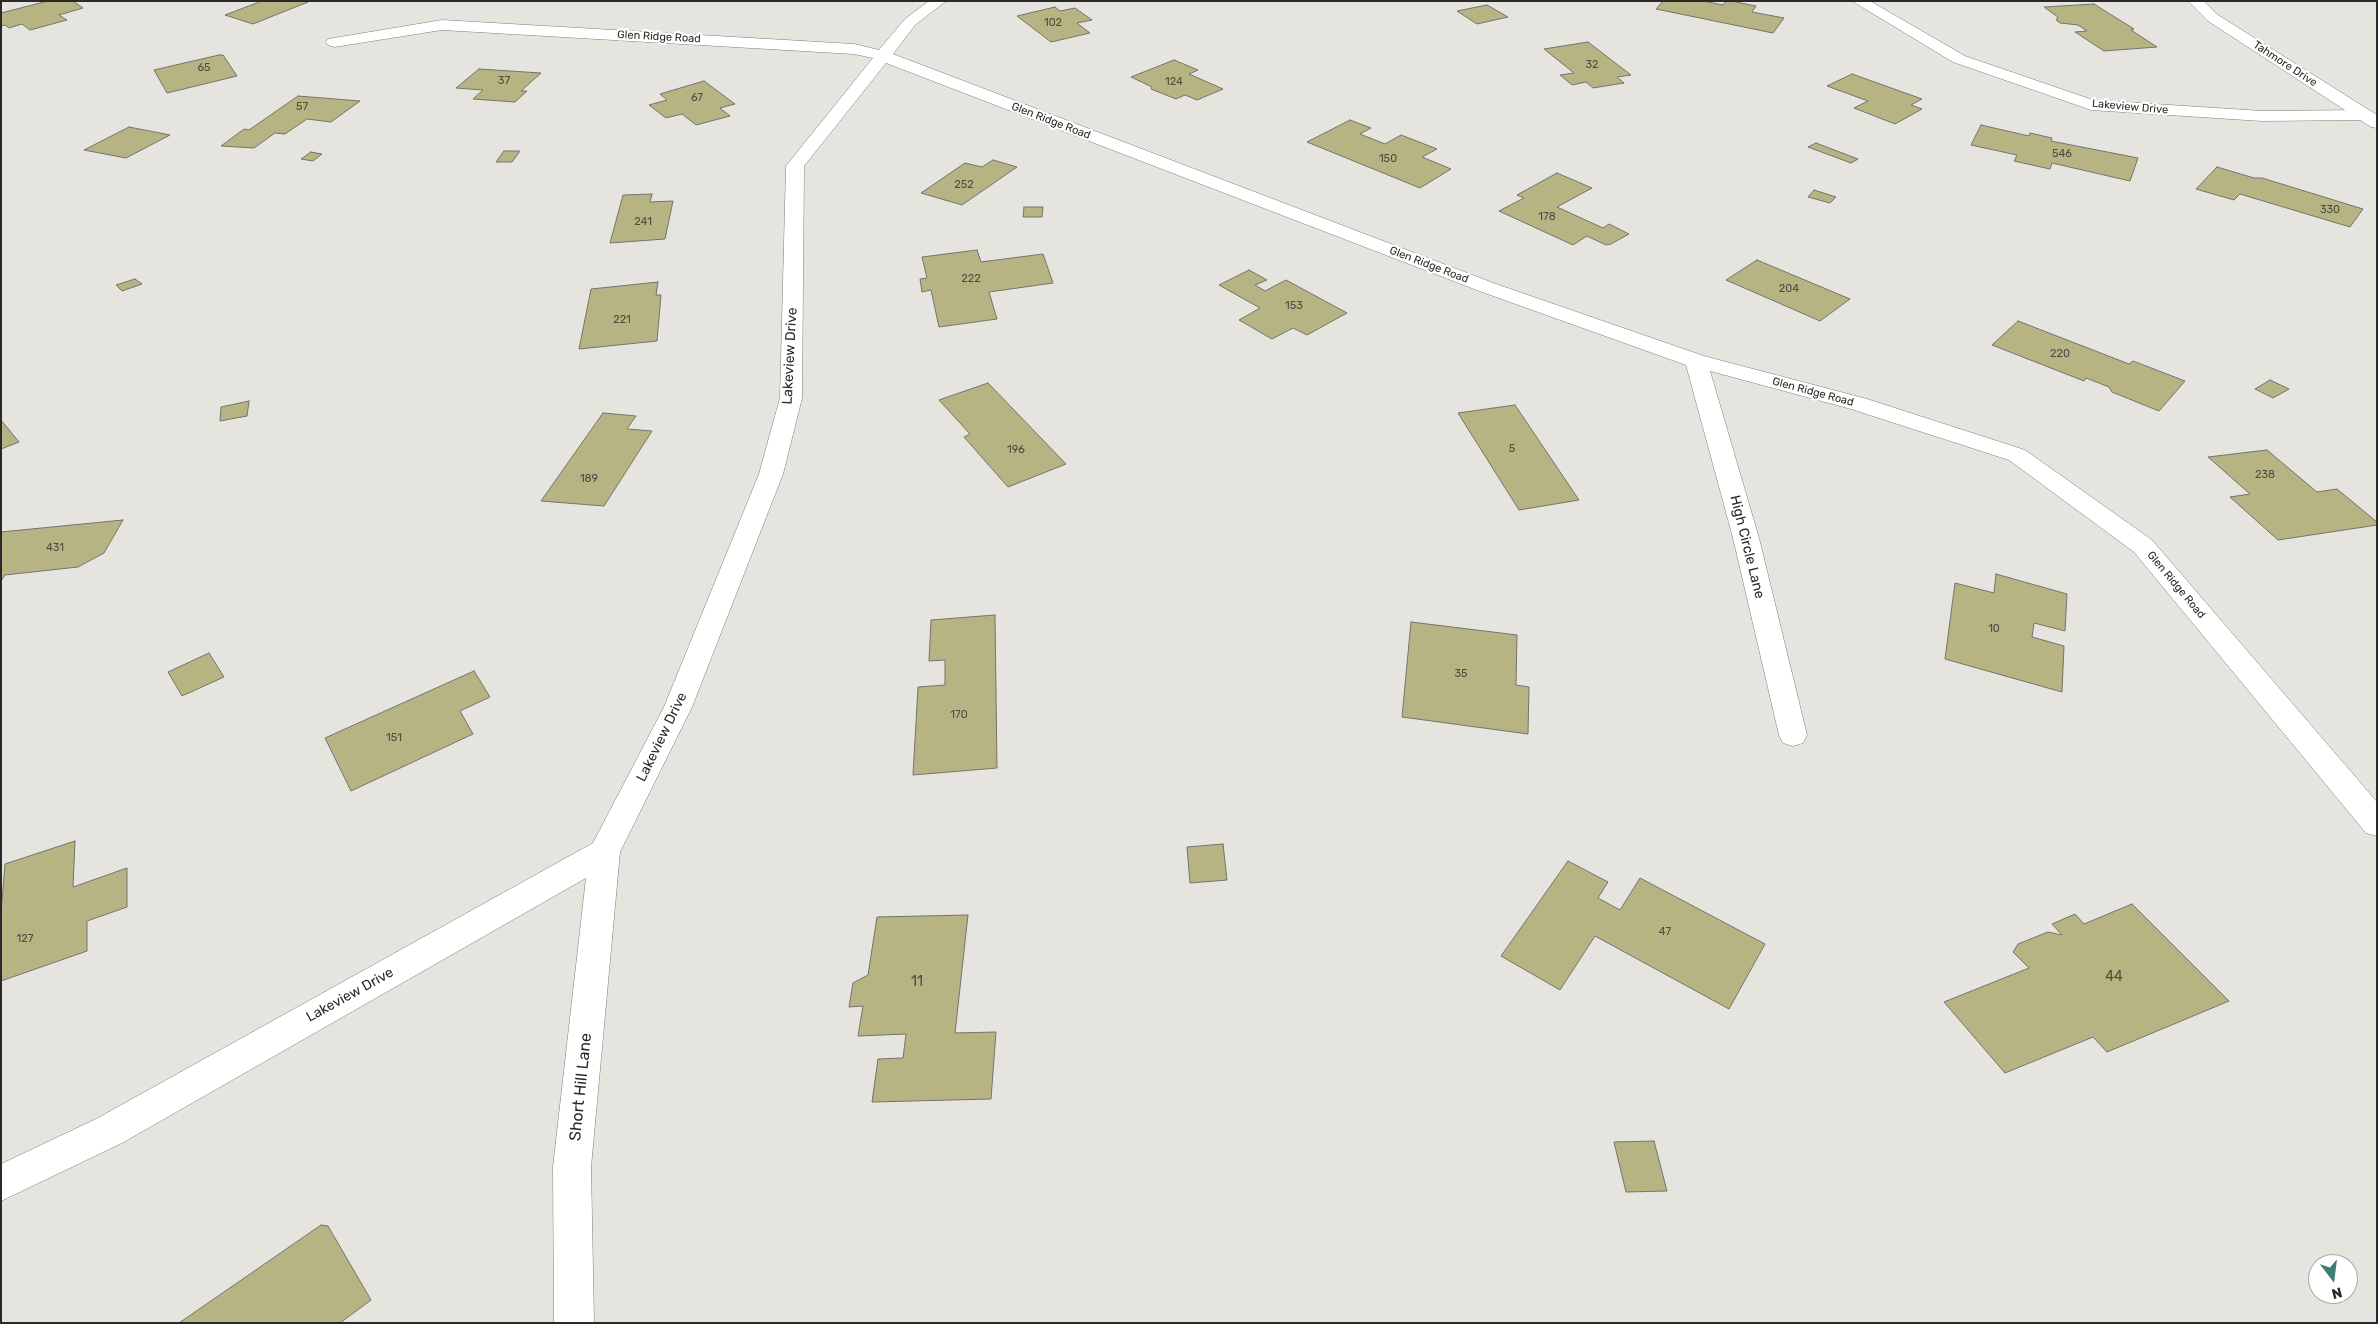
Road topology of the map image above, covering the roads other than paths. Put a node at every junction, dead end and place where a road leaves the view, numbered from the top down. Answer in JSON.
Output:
{"nodes":[{"id":1,"x":939,"y":1,"type":"edge"},
{"id":2,"x":1859,"y":1,"type":"edge"},
{"id":3,"x":2195,"y":1,"type":"edge"},
{"id":4,"x":334,"y":42,"type":"dead end"},
{"id":5,"x":883,"y":56,"type":"junction"},
{"id":6,"x":2370,"y":119,"type":"edge"},
{"id":7,"x":1696,"y":361,"type":"junction"},
{"id":8,"x":1793,"y":735,"type":"dead end"},
{"id":9,"x":2377,"y":824,"type":"edge"},
{"id":10,"x":604,"y":852,"type":"junction"},
{"id":11,"x":1,"y":1183,"type":"edge"},
{"id":12,"x":574,"y":1323,"type":"edge"}],
"edges":[{"from":1,"to":5,"type":"street","name":"Lakeview Drive"},
{"from":2,"to":6,"type":"street","name":"Lakeview Drive"},
{"from":3,"to":6,"type":"street","name":"Tahmore Drive"},
{"from":4,"to":5,"type":"street","name":"Glen Ridge Road"},
{"from":5,"to":7,"type":"street","name":"Glen Ridge Road"},
{"from":5,"to":10,"type":"street","name":"Lakeview Drive"},
{"from":7,"to":8,"type":"street","name":"High Circle Lane"},
{"from":7,"to":9,"type":"street","name":"Glen Ridge Road"},
{"from":10,"to":11,"type":"street","name":"Lakeview Drive"},
{"from":10,"to":12,"type":"street","name":"Short Hill Lane"}]}
